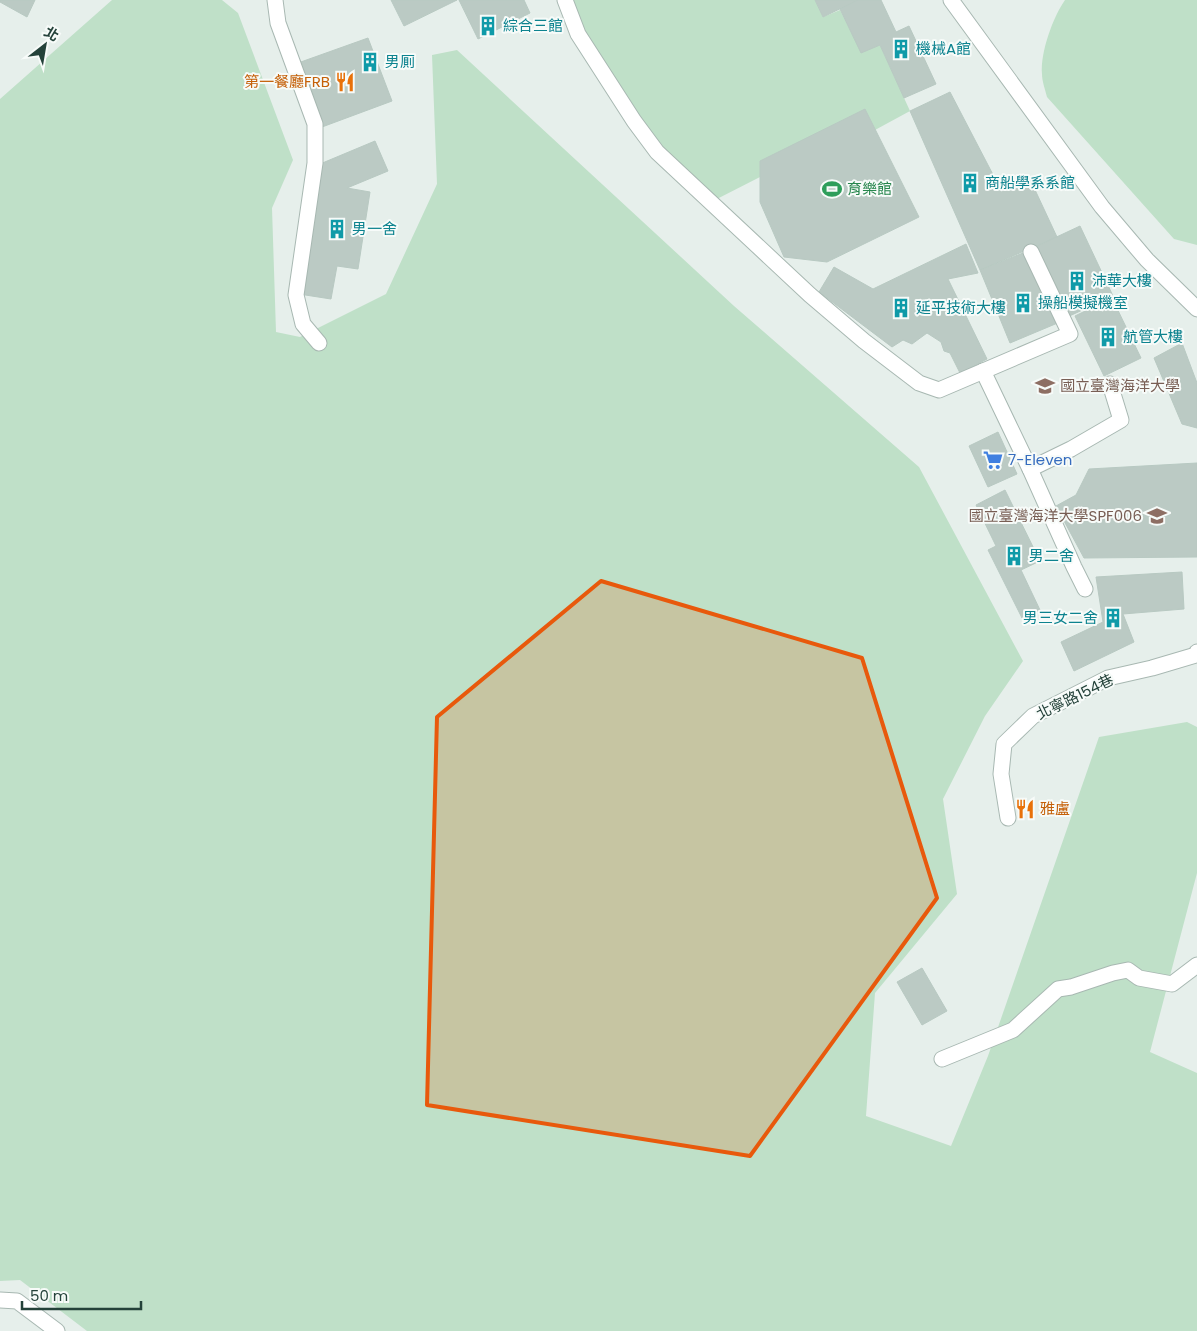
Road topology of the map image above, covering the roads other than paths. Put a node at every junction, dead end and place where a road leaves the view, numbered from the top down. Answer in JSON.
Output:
{"nodes":[{"id":1,"x":275,"y":0,"type":"edge"},
{"id":2,"x":565,"y":0,"type":"edge"},
{"id":3,"x":951,"y":0,"type":"edge"},
{"id":4,"x":1031,"y":252,"type":"dead end"},
{"id":5,"x":1197,"y":309,"type":"edge"},
{"id":6,"x":319,"y":343,"type":"dead end"},
{"id":7,"x":983,"y":371,"type":"junction"},
{"id":8,"x":1110,"y":384,"type":"dead end"},
{"id":9,"x":1030,"y":470,"type":"junction"},
{"id":10,"x":1086,"y":589,"type":"dead end"},
{"id":11,"x":1197,"y":652,"type":"edge"},
{"id":12,"x":1008,"y":818,"type":"dead end"},
{"id":13,"x":1197,"y":965,"type":"edge"},
{"id":14,"x":942,"y":1059,"type":"dead end"},
{"id":15,"x":0,"y":1300,"type":"edge"},
{"id":16,"x":57,"y":1331,"type":"edge"}],
"edges":[{"from":1,"to":6,"type":"street"},
{"from":2,"to":7,"type":"street"},
{"from":3,"to":5,"type":"street"},
{"from":4,"to":7,"type":"street"},
{"from":7,"to":9,"type":"street"},
{"from":8,"to":9,"type":"street"},
{"from":9,"to":10,"type":"street"},
{"from":11,"to":12,"type":"street","name":"北寧路154巷"},
{"from":13,"to":14,"type":"street"},
{"from":15,"to":16,"type":"street"}]}
